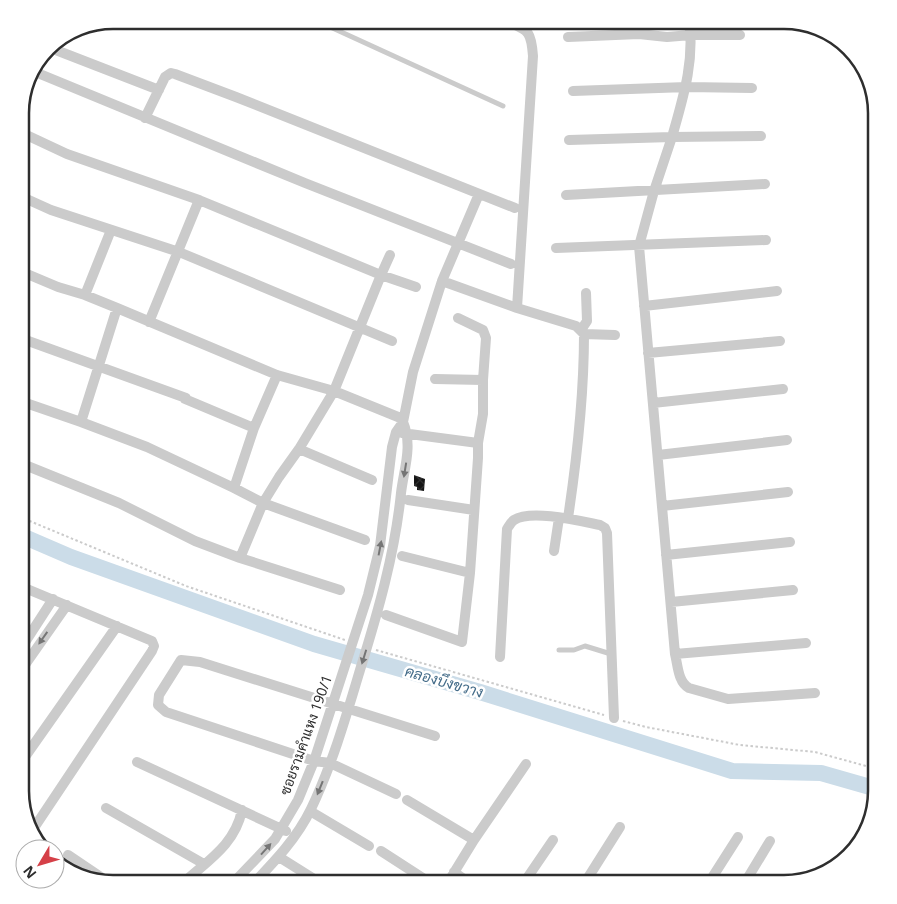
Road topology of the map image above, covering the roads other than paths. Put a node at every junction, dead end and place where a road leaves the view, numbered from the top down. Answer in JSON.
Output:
{"nodes":[{"id":1,"x":335,"y":29,"type":"edge"},
{"id":2,"x":521,"y":29,"type":"edge"},
{"id":3,"x":631,"y":29,"type":"edge"},
{"id":4,"x":690,"y":29,"type":"edge"},
{"id":5,"x":639,"y":34,"type":"junction"},
{"id":6,"x":691,"y":35,"type":"junction"},
{"id":7,"x":740,"y":35,"type":"dead end"},
{"id":8,"x":568,"y":37,"type":"dead end"},
{"id":9,"x":56,"y":51,"type":"edge"},
{"id":10,"x":39,"y":73,"type":"edge"},
{"id":11,"x":686,"y":87,"type":"junction"},
{"id":12,"x":752,"y":88,"type":"dead end"},
{"id":13,"x":159,"y":90,"type":"junction"},
{"id":14,"x":573,"y":91,"type":"dead end"},
{"id":15,"x":503,"y":106,"type":"dead end"},
{"id":16,"x":145,"y":118,"type":"junction"},
{"id":17,"x":29,"y":136,"type":"edge"},
{"id":18,"x":761,"y":136,"type":"dead end"},
{"id":19,"x":672,"y":138,"type":"junction"},
{"id":20,"x":569,"y":140,"type":"dead end"},
{"id":21,"x":766,"y":184,"type":"dead end"},
{"id":22,"x":654,"y":191,"type":"junction"},
{"id":23,"x":479,"y":194,"type":"junction"},
{"id":24,"x":566,"y":195,"type":"dead end"},
{"id":25,"x":29,"y":200,"type":"edge"},
{"id":26,"x":199,"y":200,"type":"junction"},
{"id":27,"x":515,"y":208,"type":"dead end"},
{"id":28,"x":111,"y":230,"type":"junction"},
{"id":29,"x":766,"y":240,"type":"dead end"},
{"id":30,"x":459,"y":244,"type":"junction"},
{"id":31,"x":639,"y":246,"type":"junction"},
{"id":32,"x":556,"y":248,"type":"dead end"},
{"id":33,"x":179,"y":252,"type":"junction"},
{"id":34,"x":390,"y":255,"type":"dead end"},
{"id":35,"x":511,"y":264,"type":"dead end"},
{"id":36,"x":29,"y":275,"type":"edge"},
{"id":37,"x":380,"y":275,"type":"junction"},
{"id":38,"x":442,"y":281,"type":"junction"},
{"id":39,"x":416,"y":286,"type":"dead end"},
{"id":40,"x":777,"y":291,"type":"dead end"},
{"id":41,"x":586,"y":292,"type":"dead end"},
{"id":42,"x":85,"y":295,"type":"junction"},
{"id":43,"x":644,"y":306,"type":"junction"},
{"id":44,"x":117,"y":308,"type":"junction"},
{"id":45,"x":518,"y":308,"type":"junction"},
{"id":46,"x":458,"y":318,"type":"dead end"},
{"id":47,"x":150,"y":322,"type":"junction"},
{"id":48,"x":360,"y":328,"type":"junction"},
{"id":49,"x":583,"y":332,"type":"junction"},
{"id":50,"x":615,"y":335,"type":"dead end"},
{"id":51,"x":29,"y":341,"type":"edge"},
{"id":52,"x":392,"y":341,"type":"dead end"},
{"id":53,"x":780,"y":341,"type":"dead end"},
{"id":54,"x":648,"y":353,"type":"junction"},
{"id":55,"x":98,"y":367,"type":"junction"},
{"id":56,"x":277,"y":375,"type":"junction"},
{"id":57,"x":435,"y":379,"type":"dead end"},
{"id":58,"x":483,"y":380,"type":"junction"},
{"id":59,"x":782,"y":389,"type":"dead end"},
{"id":60,"x":334,"y":391,"type":"junction"},
{"id":61,"x":653,"y":403,"type":"junction"},
{"id":62,"x":29,"y":404,"type":"edge"},
{"id":63,"x":403,"y":421,"type":"junction"},
{"id":64,"x":82,"y":422,"type":"junction"},
{"id":65,"x":254,"y":428,"type":"junction"},
{"id":66,"x":396,"y":432,"type":"junction"},
{"id":67,"x":408,"y":434,"type":"junction"},
{"id":68,"x":787,"y":440,"type":"dead end"},
{"id":69,"x":478,"y":443,"type":"junction"},
{"id":70,"x":299,"y":449,"type":"junction"},
{"id":71,"x":658,"y":455,"type":"junction"},
{"id":72,"x":29,"y":467,"type":"edge"},
{"id":73,"x":372,"y":480,"type":"dead end"},
{"id":74,"x":234,"y":488,"type":"junction"},
{"id":75,"x":386,"y":492,"type":"junction"},
{"id":76,"x":788,"y":492,"type":"dead end"},
{"id":77,"x":404,"y":497,"type":"junction"},
{"id":78,"x":263,"y":503,"type":"junction"},
{"id":79,"x":662,"y":506,"type":"junction"},
{"id":80,"x":474,"y":510,"type":"junction"},
{"id":81,"x":564,"y":518,"type":"junction"},
{"id":82,"x":366,"y":540,"type":"dead end"},
{"id":83,"x":790,"y":542,"type":"dead end"},
{"id":84,"x":554,"y":551,"type":"dead end"},
{"id":85,"x":666,"y":555,"type":"junction"},
{"id":86,"x":402,"y":556,"type":"dead end"},
{"id":87,"x":240,"y":558,"type":"junction"},
{"id":88,"x":470,"y":573,"type":"junction"},
{"id":89,"x":29,"y":590,"type":"edge"},
{"id":90,"x":340,"y":590,"type":"dead end"},
{"id":91,"x":793,"y":590,"type":"dead end"},
{"id":92,"x":368,"y":595,"type":"junction"},
{"id":93,"x":53,"y":599,"type":"junction"},
{"id":94,"x":671,"y":602,"type":"junction"},
{"id":95,"x":67,"y":604,"type":"junction"},
{"id":96,"x":382,"y":609,"type":"junction"},
{"id":97,"x":117,"y":626,"type":"junction"},
{"id":98,"x":29,"y":636,"type":"edge"},
{"id":99,"x":806,"y":643,"type":"dead end"},
{"id":100,"x":559,"y":650,"type":"dead end"},
{"id":101,"x":611,"y":654,"type":"junction"},
{"id":102,"x":675,"y":654,"type":"junction"},
{"id":103,"x":500,"y":657,"type":"dead end"},
{"id":104,"x":29,"y":659,"type":"edge"},
{"id":105,"x":815,"y":693,"type":"dead end"},
{"id":106,"x":334,"y":704,"type":"junction"},
{"id":107,"x":349,"y":709,"type":"junction"},
{"id":108,"x":614,"y":718,"type":"road end"},
{"id":109,"x":435,"y":736,"type":"dead end"},
{"id":110,"x":29,"y":751,"type":"edge"},
{"id":111,"x":314,"y":761,"type":"junction"},
{"id":112,"x":137,"y":762,"type":"dead end"},
{"id":113,"x":330,"y":763,"type":"junction"},
{"id":114,"x":526,"y":764,"type":"dead end"},
{"id":115,"x":396,"y":794,"type":"dead end"},
{"id":116,"x":407,"y":800,"type":"dead end"},
{"id":117,"x":106,"y":808,"type":"dead end"},
{"id":118,"x":242,"y":810,"type":"junction"},
{"id":119,"x":310,"y":811,"type":"junction"},
{"id":120,"x":36,"y":825,"type":"edge"},
{"id":121,"x":620,"y":827,"type":"dead end"},
{"id":122,"x":282,"y":829,"type":"junction"},
{"id":123,"x":294,"y":836,"type":"junction"},
{"id":124,"x":738,"y":837,"type":"dead end"},
{"id":125,"x":474,"y":840,"type":"junction"},
{"id":126,"x":553,"y":840,"type":"dead end"},
{"id":127,"x":770,"y":841,"type":"dead end"},
{"id":128,"x":369,"y":846,"type":"dead end"},
{"id":129,"x":381,"y":851,"type":"dead end"},
{"id":130,"x":68,"y":855,"type":"dead end"},
{"id":131,"x":279,"y":857,"type":"junction"},
{"id":132,"x":204,"y":864,"type":"junction"},
{"id":133,"x":454,"y":872,"type":"junction"},
{"id":134,"x":96,"y":874,"type":"edge"},
{"id":135,"x":192,"y":875,"type":"edge"},
{"id":136,"x":241,"y":875,"type":"edge"},
{"id":137,"x":262,"y":875,"type":"edge"},
{"id":138,"x":308,"y":875,"type":"edge"},
{"id":139,"x":418,"y":875,"type":"edge"},
{"id":140,"x":452,"y":875,"type":"edge"},
{"id":141,"x":458,"y":875,"type":"edge"},
{"id":142,"x":530,"y":875,"type":"edge"},
{"id":143,"x":590,"y":875,"type":"edge"},
{"id":144,"x":714,"y":875,"type":"edge"},
{"id":145,"x":749,"y":875,"type":"edge"}],
"edges":[{"from":1,"to":15,"type":"lane"},
{"from":2,"to":45,"type":"street"},
{"from":3,"to":5,"type":"street"},
{"from":4,"to":6,"type":"street"},
{"from":5,"to":6,"type":"street"},
{"from":5,"to":8,"type":"street"},
{"from":6,"to":7,"type":"street"},
{"from":6,"to":11,"type":"street"},
{"from":9,"to":13,"type":"street"},
{"from":10,"to":16,"type":"street"},
{"from":11,"to":12,"type":"street"},
{"from":11,"to":14,"type":"street"},
{"from":11,"to":19,"type":"street"},
{"from":13,"to":16,"type":"street"},
{"from":13,"to":23,"type":"street"},
{"from":16,"to":30,"type":"street"},
{"from":17,"to":26,"type":"street"},
{"from":18,"to":19,"type":"street"},
{"from":19,"to":20,"type":"street"},
{"from":19,"to":22,"type":"street"},
{"from":21,"to":22,"type":"street"},
{"from":22,"to":24,"type":"street"},
{"from":22,"to":31,"type":"street"},
{"from":23,"to":27,"type":"street"},
{"from":23,"to":30,"type":"street"},
{"from":25,"to":28,"type":"street"},
{"from":26,"to":33,"type":"street"},
{"from":26,"to":37,"type":"street"},
{"from":28,"to":33,"type":"street"},
{"from":28,"to":42,"type":"street"},
{"from":29,"to":31,"type":"street"},
{"from":30,"to":35,"type":"street"},
{"from":30,"to":38,"type":"street"},
{"from":31,"to":32,"type":"street"},
{"from":31,"to":43,"type":"street"},
{"from":33,"to":47,"type":"street"},
{"from":33,"to":48,"type":"street"},
{"from":34,"to":37,"type":"street"},
{"from":36,"to":42,"type":"street"},
{"from":37,"to":39,"type":"street"},
{"from":37,"to":48,"type":"street"},
{"from":38,"to":45,"type":"street"},
{"from":38,"to":63,"type":"street"},
{"from":40,"to":43,"type":"street"},
{"from":41,"to":49,"type":"street"},
{"from":42,"to":44,"type":"street"},
{"from":43,"to":54,"type":"street"},
{"from":44,"to":47,"type":"street"},
{"from":44,"to":55,"type":"street"},
{"from":45,"to":49,"type":"street"},
{"from":46,"to":58,"type":"street"},
{"from":47,"to":56,"type":"street"},
{"from":48,"to":52,"type":"street"},
{"from":48,"to":60,"type":"street"},
{"from":49,"to":50,"type":"street"},
{"from":49,"to":81,"type":"street"},
{"from":51,"to":55,"type":"street"},
{"from":53,"to":54,"type":"street"},
{"from":54,"to":61,"type":"street"},
{"from":55,"to":64,"type":"street"},
{"from":55,"to":65,"type":"street"},
{"from":56,"to":60,"type":"street"},
{"from":56,"to":65,"type":"street"},
{"from":57,"to":58,"type":"street"},
{"from":58,"to":69,"type":"street"},
{"from":59,"to":61,"type":"street"},
{"from":60,"to":63,"type":"street"},
{"from":60,"to":70,"type":"street"},
{"from":61,"to":71,"type":"street"},
{"from":62,"to":64,"type":"street"},
{"from":63,"to":66,"type":"street"},
{"from":63,"to":67,"type":"street"},
{"from":64,"to":74,"type":"street"},
{"from":65,"to":74,"type":"street"},
{"from":66,"to":67,"type":"street"},
{"from":66,"to":75,"type":"street","name":"ซอยรามคำแหง 190/1"},
{"from":67,"to":69,"type":"street"},
{"from":67,"to":77,"type":"street","one_way":true},
{"from":68,"to":71,"type":"street"},
{"from":69,"to":80,"type":"street"},
{"from":70,"to":73,"type":"street"},
{"from":70,"to":78,"type":"street"},
{"from":71,"to":79,"type":"street"},
{"from":72,"to":87,"type":"street"},
{"from":74,"to":78,"type":"street"},
{"from":75,"to":77,"type":"street"},
{"from":92,"to":75,"type":"street","name":"ซอยรามคำแหง 190/1","one_way":true},
{"from":76,"to":79,"type":"street"},
{"from":77,"to":80,"type":"street"},
{"from":77,"to":96,"type":"street"},
{"from":78,"to":82,"type":"street"},
{"from":78,"to":87,"type":"street"},
{"from":79,"to":85,"type":"street"},
{"from":80,"to":88,"type":"street"},
{"from":81,"to":84,"type":"street"},
{"from":81,"to":101,"type":"street"},
{"from":81,"to":103,"type":"street"},
{"from":83,"to":85,"type":"street"},
{"from":85,"to":94,"type":"street"},
{"from":86,"to":88,"type":"street"},
{"from":87,"to":90,"type":"street"},
{"from":88,"to":96,"type":"street"},
{"from":89,"to":93,"type":"street"},
{"from":91,"to":94,"type":"street"},
{"from":92,"to":96,"type":"street"},
{"from":92,"to":106,"type":"street","name":"ซอยรามคำแหง 190/1"},
{"from":93,"to":95,"type":"street"},
{"from":93,"to":98,"type":"street"},
{"from":94,"to":102,"type":"street"},
{"from":95,"to":97,"type":"street"},
{"from":95,"to":104,"type":"street","one_way":true},
{"from":96,"to":107,"type":"street","one_way":true},
{"from":97,"to":110,"type":"street"},
{"from":97,"to":120,"type":"street"},
{"from":99,"to":102,"type":"street"},
{"from":100,"to":101,"type":"lane"},
{"from":101,"to":108,"type":"street"},
{"from":102,"to":105,"type":"street"},
{"from":106,"to":107,"type":"street"},
{"from":106,"to":111,"type":"street","name":"ซอยรามคำแหง 190/1"},
{"from":106,"to":111,"type":"street"},
{"from":107,"to":109,"type":"street"},
{"from":107,"to":113,"type":"street"},
{"from":111,"to":113,"type":"street"},
{"from":111,"to":122,"type":"street","name":"ซอยรามคำแหง 190/1"},
{"from":112,"to":118,"type":"street"},
{"from":113,"to":115,"type":"street"},
{"from":113,"to":119,"type":"street","one_way":true},
{"from":114,"to":125,"type":"street"},
{"from":116,"to":125,"type":"street"},
{"from":117,"to":132,"type":"street"},
{"from":118,"to":122,"type":"street"},
{"from":118,"to":132,"type":"street"},
{"from":119,"to":123,"type":"street"},
{"from":119,"to":128,"type":"street"},
{"from":121,"to":143,"type":"street"},
{"from":122,"to":123,"type":"street"},
{"from":136,"to":122,"type":"street","name":"ซอยรามคำแหง 190/1","one_way":true},
{"from":123,"to":131,"type":"street"},
{"from":124,"to":144,"type":"street"},
{"from":125,"to":133,"type":"street"},
{"from":126,"to":142,"type":"street"},
{"from":127,"to":145,"type":"street"},
{"from":129,"to":139,"type":"street"},
{"from":130,"to":134,"type":"street"},
{"from":131,"to":137,"type":"street"},
{"from":131,"to":138,"type":"street"},
{"from":132,"to":135,"type":"street"},
{"from":133,"to":140,"type":"street"},
{"from":133,"to":141,"type":"street"}]}
